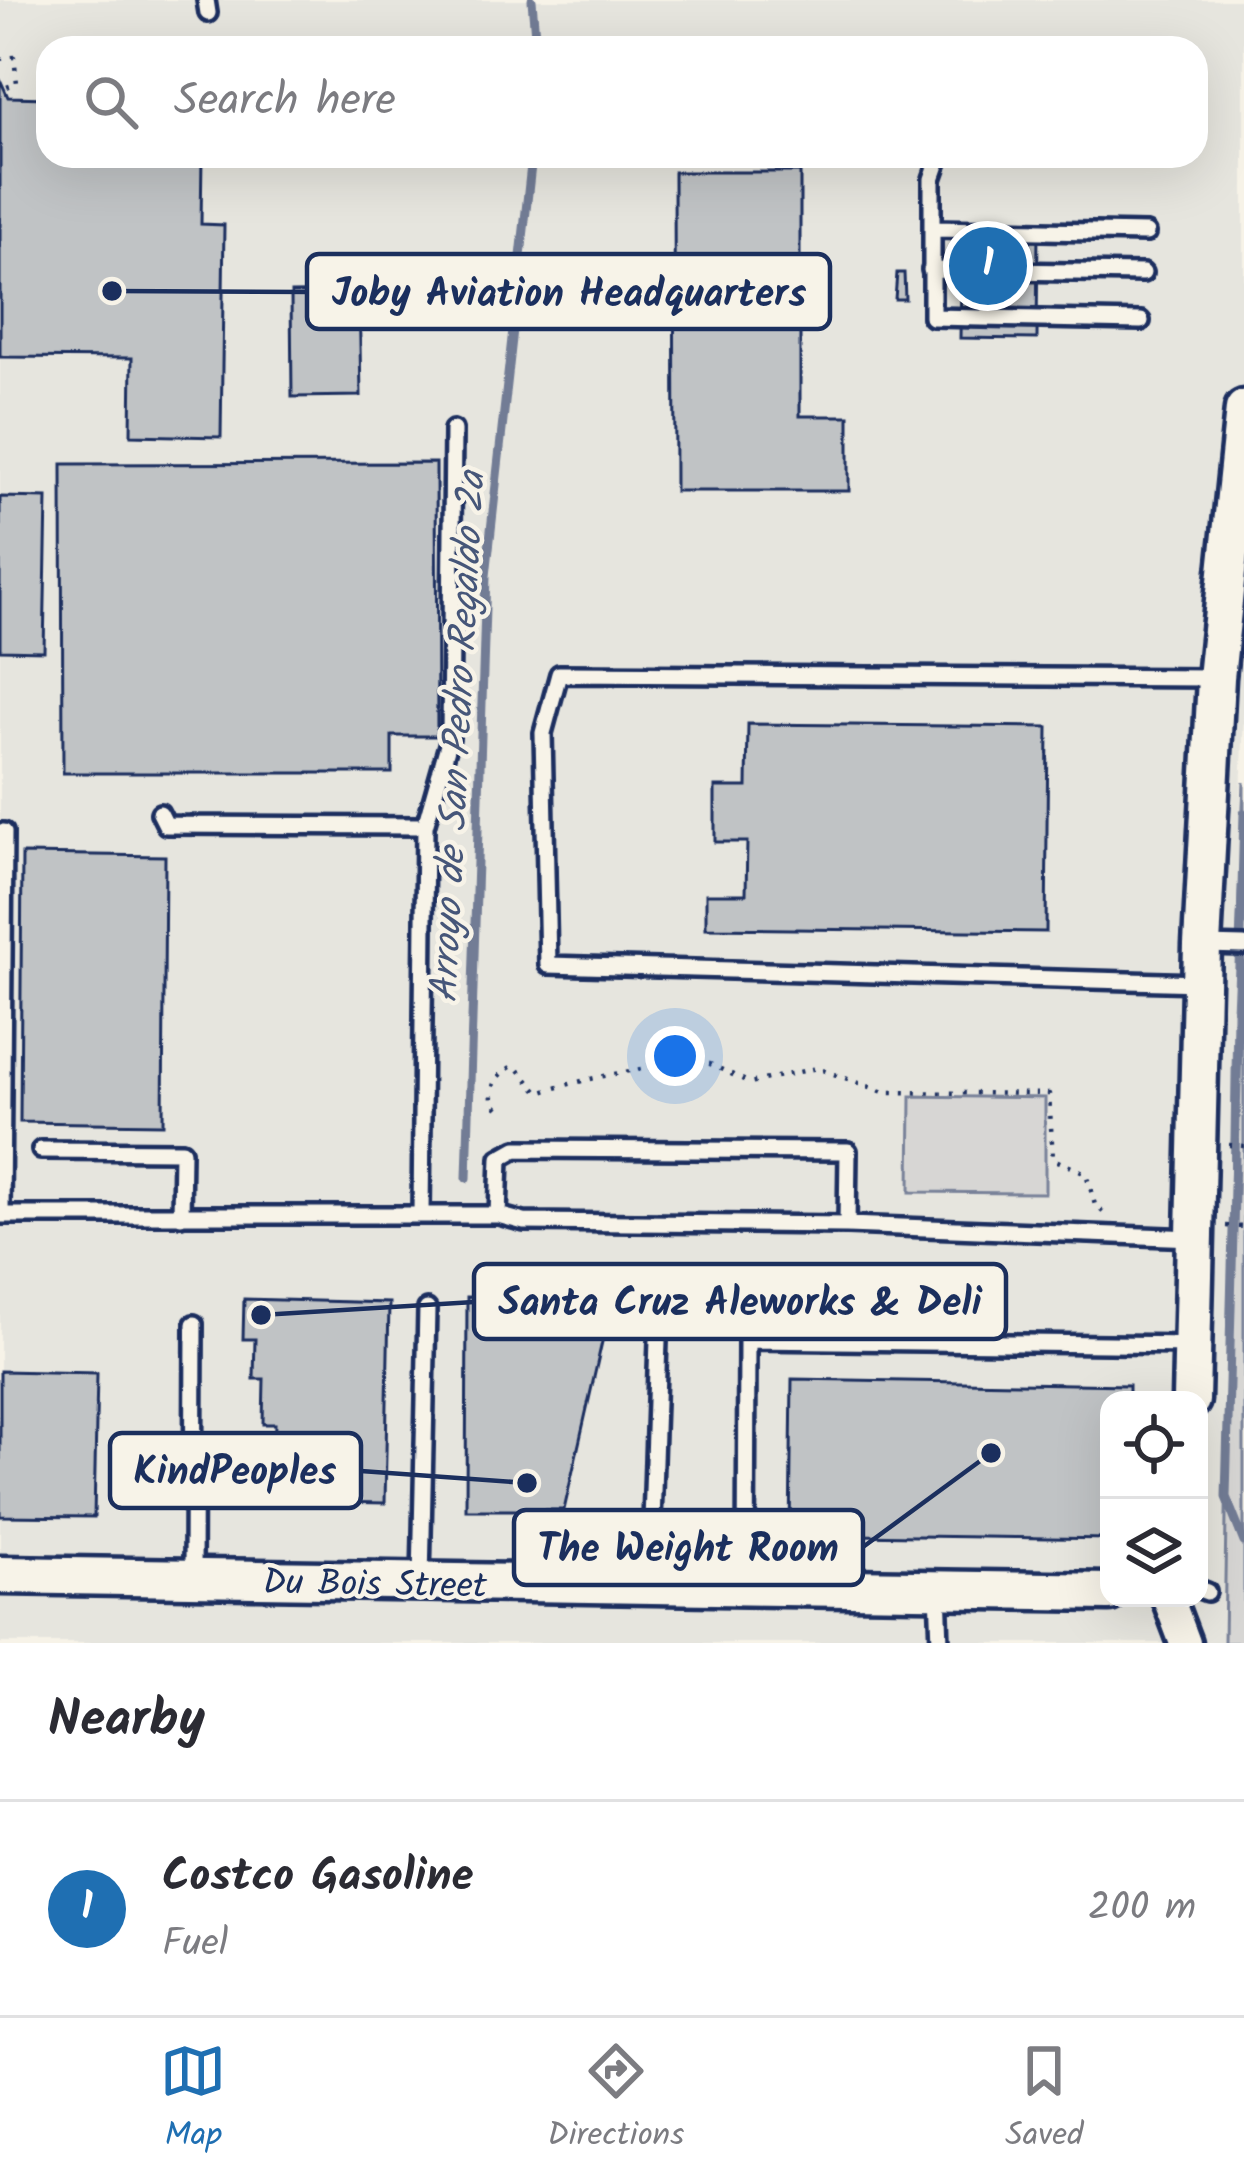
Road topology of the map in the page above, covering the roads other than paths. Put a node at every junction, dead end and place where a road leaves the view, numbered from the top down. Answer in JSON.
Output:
{"nodes":[{"id":1,"x":936,"y":168,"type":"edge"},
{"id":2,"x":932,"y":229,"type":"junction"},
{"id":3,"x":1146,"y":233,"type":"dead end"},
{"id":4,"x":931,"y":270,"type":"junction"},
{"id":5,"x":1143,"y":273,"type":"dead end"},
{"id":6,"x":1141,"y":321,"type":"dead end"},
{"id":7,"x":1244,"y":409,"type":"edge"},
{"id":8,"x":453,"y":430,"type":"dead end"},
{"id":9,"x":1216,"y":678,"type":"junction"},
{"id":10,"x":160,"y":813,"type":"dead end"},
{"id":11,"x":425,"y":826,"type":"junction"},
{"id":12,"x":0,"y":832,"type":"edge"},
{"id":13,"x":1202,"y":945,"type":"junction"},
{"id":14,"x":1244,"y":946,"type":"edge"},
{"id":15,"x":1201,"y":983,"type":"junction"},
{"id":16,"x":40,"y":1150,"type":"dead end"},
{"id":17,"x":421,"y":1214,"type":"junction"},
{"id":18,"x":0,"y":1215,"type":"edge"},
{"id":19,"x":498,"y":1215,"type":"junction"},
{"id":20,"x":181,"y":1216,"type":"junction"},
{"id":21,"x":847,"y":1225,"type":"junction"},
{"id":22,"x":1210,"y":1232,"type":"junction"},
{"id":23,"x":427,"y":1309,"type":"dead end"},
{"id":24,"x":194,"y":1324,"type":"dead end"},
{"id":25,"x":658,"y":1340,"type":"dead end"},
{"id":26,"x":1192,"y":1345,"type":"junction"},
{"id":27,"x":1191,"y":1391,"type":"edge"},
{"id":28,"x":0,"y":1574,"type":"edge"},
{"id":29,"x":194,"y":1579,"type":"junction"},
{"id":30,"x":421,"y":1583,"type":"junction"},
{"id":31,"x":650,"y":1586,"type":"junction"},
{"id":32,"x":746,"y":1587,"type":"junction"},
{"id":33,"x":938,"y":1590,"type":"junction"},
{"id":34,"x":1100,"y":1592,"type":"edge"},
{"id":35,"x":1171,"y":1607,"type":"edge"},
{"id":36,"x":940,"y":1643,"type":"edge"},
{"id":37,"x":1185,"y":1643,"type":"edge"}],
"edges":[{"from":1,"to":2,"type":"lane"},
{"from":2,"to":3,"type":"lane"},
{"from":2,"to":4,"type":"lane"},
{"from":4,"to":5,"type":"lane"},
{"from":4,"to":6,"type":"lane"},
{"from":7,"to":9,"type":"street"},
{"from":8,"to":11,"type":"lane"},
{"from":9,"to":13,"type":"street"},
{"from":9,"to":15,"type":"lane"},
{"from":10,"to":11,"type":"lane"},
{"from":11,"to":17,"type":"lane"},
{"from":12,"to":18,"type":"lane"},
{"from":13,"to":14,"type":"lane"},
{"from":13,"to":15,"type":"street"},
{"from":15,"to":22,"type":"street"},
{"from":16,"to":20,"type":"lane"},
{"from":17,"to":19,"type":"lane"},
{"from":17,"to":20,"type":"lane"},
{"from":18,"to":20,"type":"lane"},
{"from":19,"to":21,"type":"lane"},
{"from":19,"to":21,"type":"lane"},
{"from":21,"to":22,"type":"lane"},
{"from":22,"to":26,"type":"street"},
{"from":23,"to":30,"type":"lane"},
{"from":24,"to":29,"type":"lane"},
{"from":25,"to":31,"type":"lane"},
{"from":26,"to":27,"type":"street"},
{"from":26,"to":32,"type":"lane"},
{"from":28,"to":29,"type":"street","name":"Du Bois Street"},
{"from":29,"to":30,"type":"street","name":"Du Bois Street"},
{"from":30,"to":31,"type":"street","name":"Du Bois Street"},
{"from":31,"to":32,"type":"street","name":"Du Bois Street"},
{"from":32,"to":33,"type":"street","name":"Du Bois Street"},
{"from":33,"to":34,"type":"street","name":"Du Bois Street"},
{"from":33,"to":36,"type":"lane"},
{"from":35,"to":37,"type":"street"}]}
